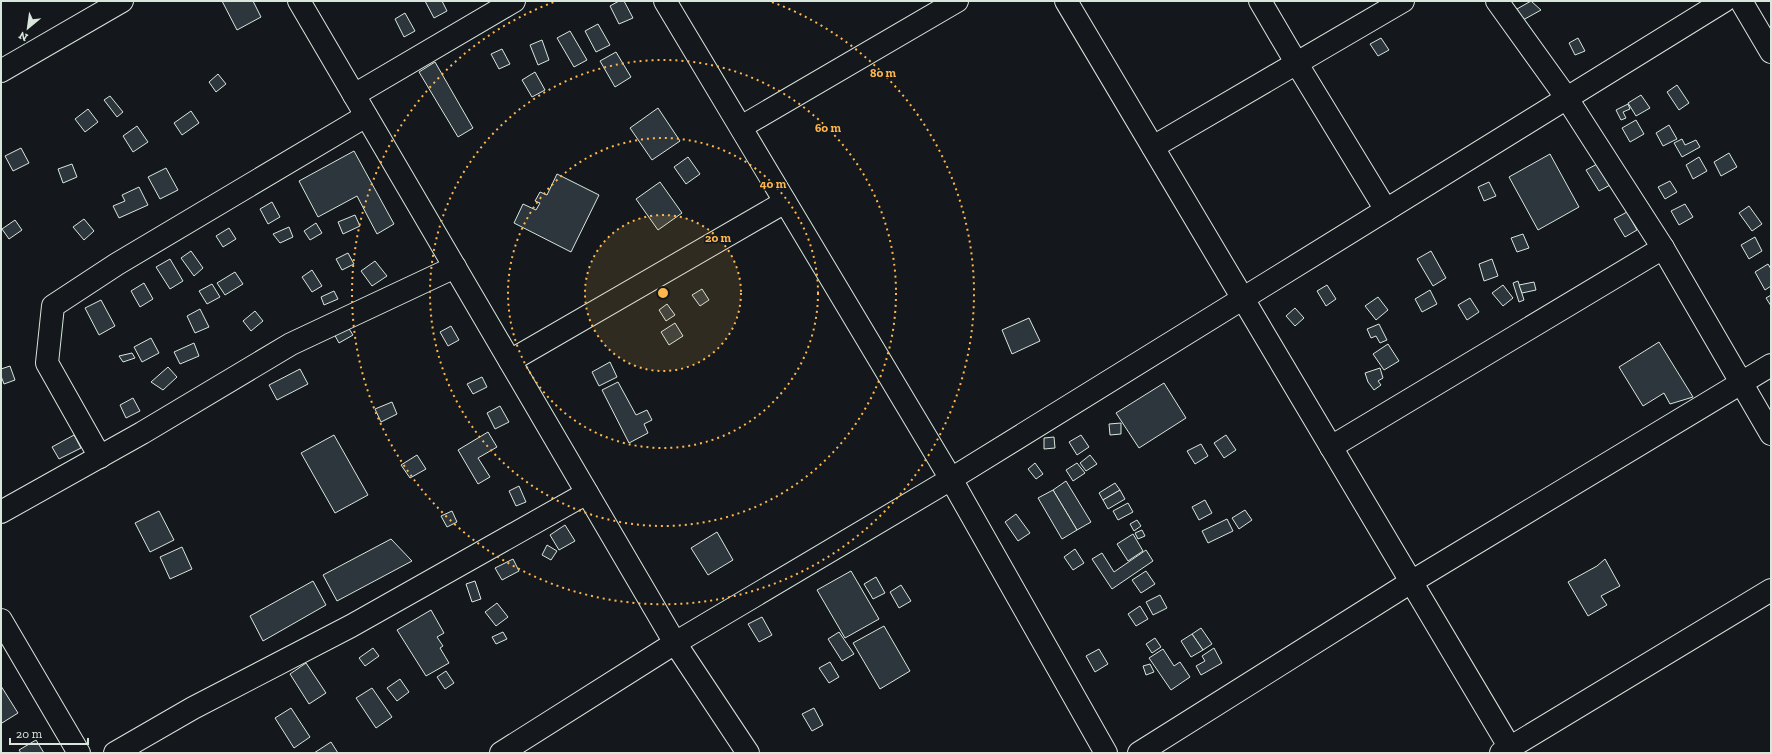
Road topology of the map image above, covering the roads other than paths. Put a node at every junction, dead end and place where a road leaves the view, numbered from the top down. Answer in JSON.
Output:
{"nodes":[{"id":1,"x":122,"y":1,"type":"edge"},
{"id":2,"x":299,"y":1,"type":"edge"},
{"id":3,"x":514,"y":1,"type":"edge"},
{"id":4,"x":665,"y":1,"type":"edge"},
{"id":5,"x":957,"y":1,"type":"edge"},
{"id":6,"x":1066,"y":1,"type":"edge"},
{"id":7,"x":1260,"y":1,"type":"edge"},
{"id":8,"x":1403,"y":1,"type":"edge"},
{"id":9,"x":1497,"y":1,"type":"edge"},
{"id":10,"x":1724,"y":1,"type":"edge"},
{"id":11,"x":1741,"y":1,"type":"edge"},
{"id":12,"x":1771,"y":52,"type":"edge"},
{"id":13,"x":1297,"y":64,"type":"junction"},
{"id":14,"x":1,"y":71,"type":"edge"},
{"id":15,"x":354,"y":95,"type":"junction"},
{"id":16,"x":1566,"y":97,"type":"junction"},
{"id":17,"x":366,"y":116,"type":"junction"},
{"id":18,"x":741,"y":127,"type":"junction"},
{"id":19,"x":1153,"y":147,"type":"junction"},
{"id":20,"x":785,"y":202,"type":"junction"},
{"id":21,"x":1386,"y":210,"type":"junction"},
{"id":22,"x":1663,"y":248,"type":"junction"},
{"id":23,"x":455,"y":267,"type":"junction"},
{"id":24,"x":1243,"y":299,"type":"junction"},
{"id":25,"x":510,"y":361,"type":"junction"},
{"id":26,"x":1771,"y":365,"type":"edge"},
{"id":27,"x":1741,"y":383,"type":"junction"},
{"id":28,"x":1771,"y":434,"type":"edge"},
{"id":29,"x":1331,"y":447,"type":"junction"},
{"id":30,"x":100,"y":457,"type":"junction"},
{"id":31,"x":951,"y":479,"type":"junction"},
{"id":32,"x":587,"y":493,"type":"junction"},
{"id":33,"x":1,"y":512,"type":"edge"},
{"id":34,"x":1411,"y":582,"type":"junction"},
{"id":35,"x":1771,"y":590,"type":"edge"},
{"id":36,"x":1,"y":620,"type":"edge"},
{"id":37,"x":675,"y":643,"type":"junction"},
{"id":38,"x":1508,"y":751,"type":"edge"},
{"id":39,"x":79,"y":753,"type":"edge"},
{"id":40,"x":115,"y":753,"type":"edge"},
{"id":41,"x":500,"y":753,"type":"edge"},
{"id":42,"x":748,"y":753,"type":"edge"},
{"id":43,"x":1106,"y":753,"type":"edge"},
{"id":44,"x":1139,"y":753,"type":"edge"}],
"edges":[{"from":1,"to":14,"type":"street"},
{"from":2,"to":15,"type":"street"},
{"from":3,"to":15,"type":"street"},
{"from":4,"to":18,"type":"street"},
{"from":5,"to":18,"type":"street"},
{"from":6,"to":19,"type":"street"},
{"from":7,"to":13,"type":"street"},
{"from":8,"to":13,"type":"street"},
{"from":9,"to":16,"type":"street"},
{"from":10,"to":16,"type":"street"},
{"from":11,"to":12,"type":"street"},
{"from":13,"to":19,"type":"street"},
{"from":13,"to":21,"type":"street"},
{"from":15,"to":17,"type":"street"},
{"from":16,"to":21,"type":"street"},
{"from":16,"to":22,"type":"street"},
{"from":17,"to":23,"type":"street"},
{"from":17,"to":30,"type":"street"},
{"from":18,"to":20,"type":"street"},
{"from":19,"to":24,"type":"street"},
{"from":20,"to":25,"type":"street"},
{"from":20,"to":31,"type":"street"},
{"from":21,"to":24,"type":"street"},
{"from":22,"to":27,"type":"street"},
{"from":22,"to":29,"type":"street"},
{"from":23,"to":25,"type":"street"},
{"from":23,"to":30,"type":"street"},
{"from":24,"to":29,"type":"street"},
{"from":24,"to":31,"type":"street"},
{"from":25,"to":32,"type":"street"},
{"from":26,"to":27,"type":"street"},
{"from":27,"to":28,"type":"street"},
{"from":27,"to":34,"type":"street"},
{"from":29,"to":34,"type":"street"},
{"from":30,"to":33,"type":"street"},
{"from":31,"to":37,"type":"street"},
{"from":31,"to":43,"type":"street"},
{"from":32,"to":37,"type":"street"},
{"from":32,"to":40,"type":"street"},
{"from":34,"to":38,"type":"street"},
{"from":34,"to":44,"type":"street"},
{"from":35,"to":38,"type":"street"},
{"from":36,"to":39,"type":"street"},
{"from":37,"to":41,"type":"street"},
{"from":37,"to":42,"type":"street"}]}
